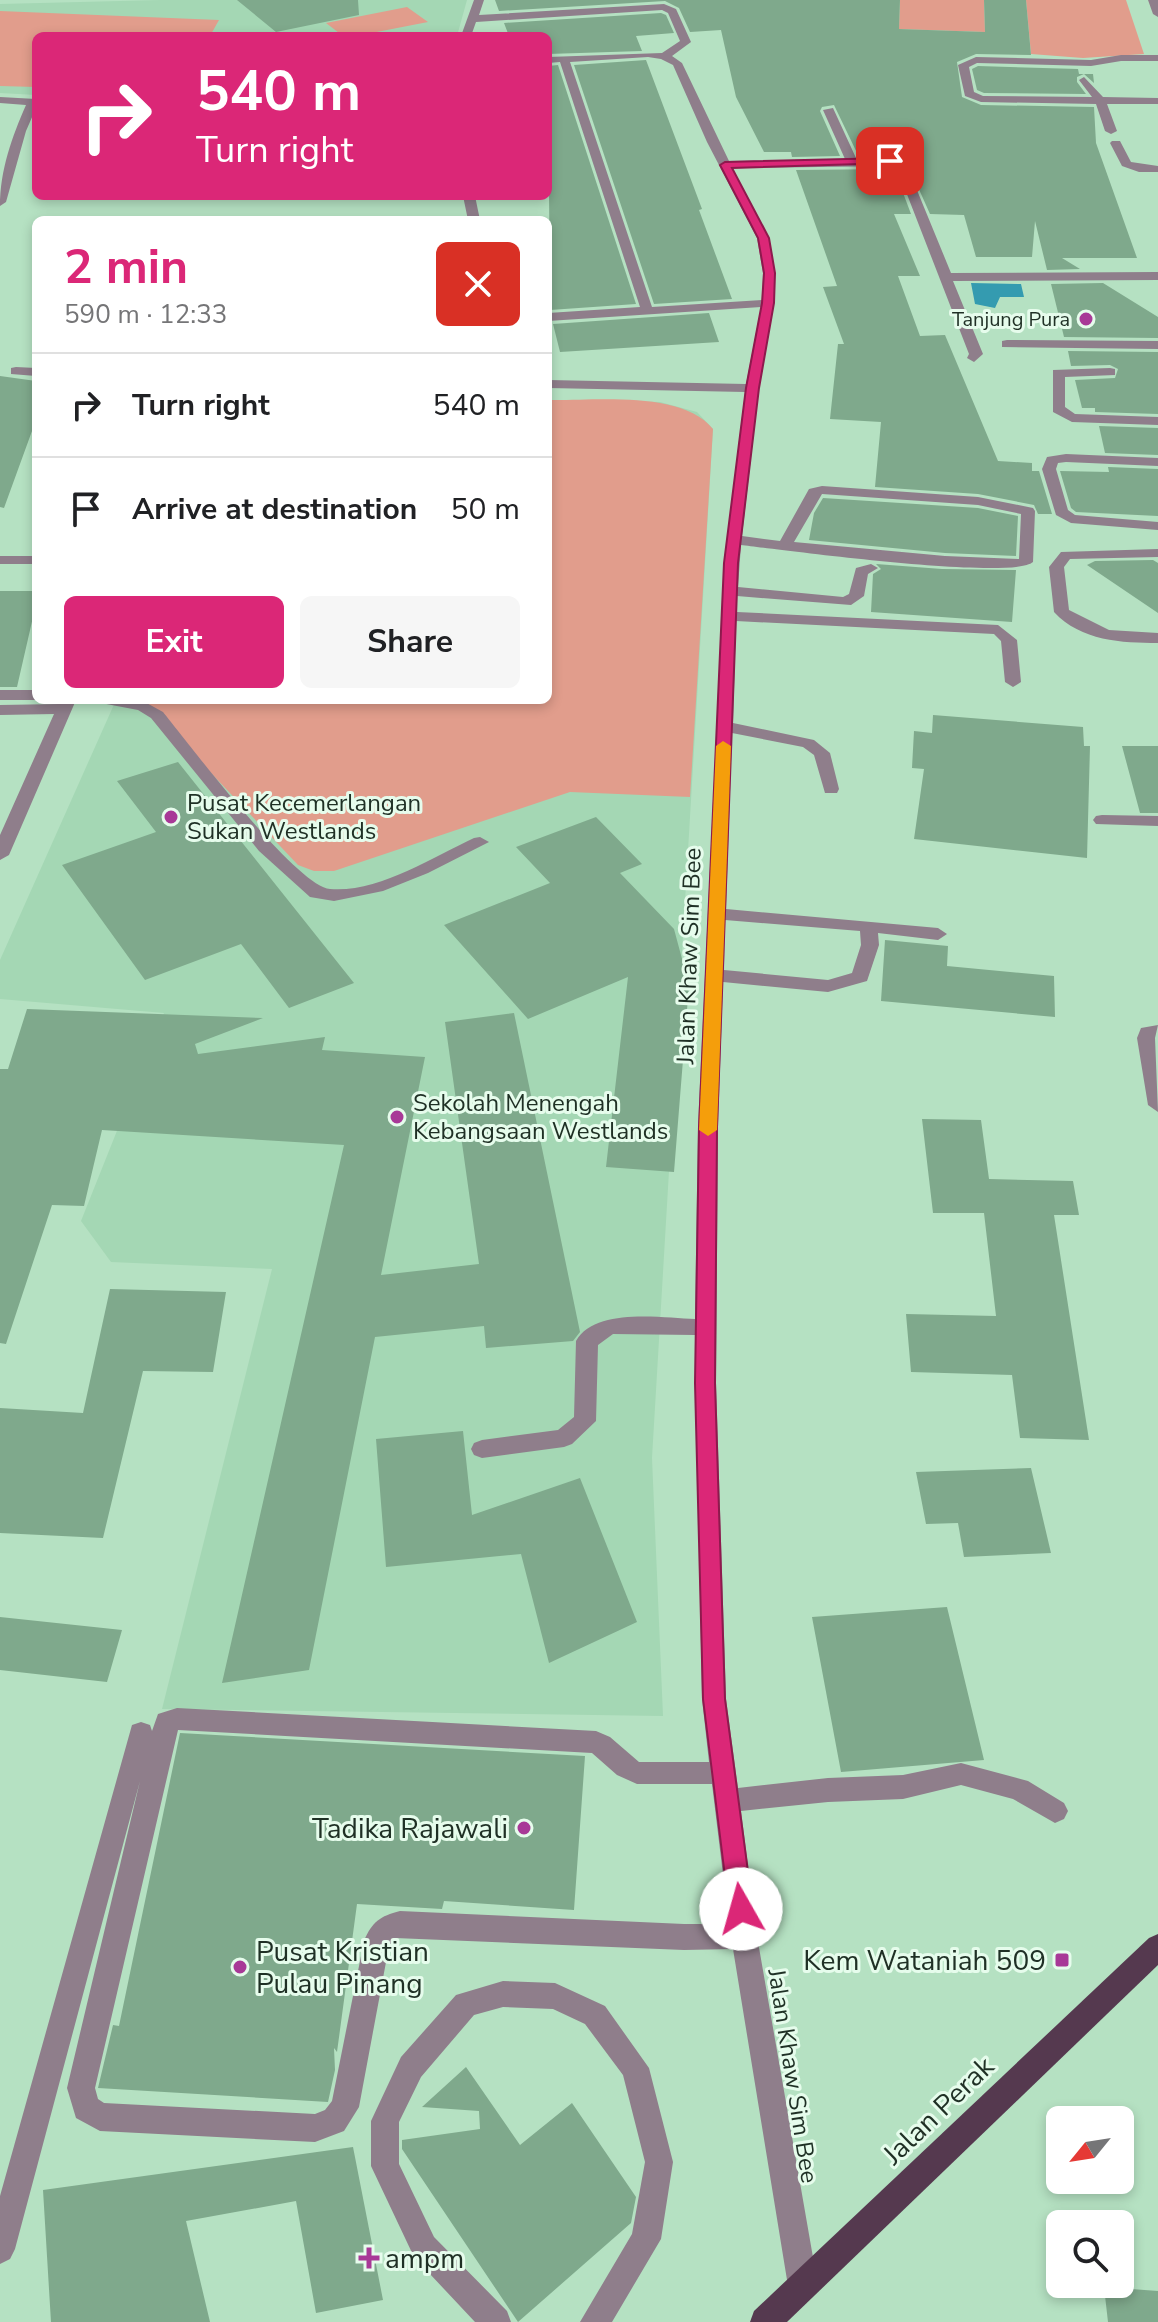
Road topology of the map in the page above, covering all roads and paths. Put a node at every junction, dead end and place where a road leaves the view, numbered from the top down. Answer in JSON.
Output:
{"nodes":[{"id":1,"x":479,"y":0,"type":"edge"},
{"id":2,"x":1153,"y":0,"type":"edge"},
{"id":3,"x":1158,"y":14,"type":"edge"},
{"id":4,"x":471,"y":19,"type":"junction"},
{"id":5,"x":467,"y":32,"type":"edge"},
{"id":6,"x":664,"y":56,"type":"junction"},
{"id":7,"x":1158,"y":58,"type":"edge"},
{"id":8,"x":564,"y":59,"type":"junction"},
{"id":9,"x":552,"y":60,"type":"edge"},
{"id":10,"x":1091,"y":63,"type":"junction"},
{"id":11,"x":0,"y":100,"type":"edge"},
{"id":12,"x":1100,"y":100,"type":"junction"},
{"id":13,"x":1158,"y":101,"type":"edge"},
{"id":14,"x":32,"y":102,"type":"edge"},
{"id":15,"x":32,"y":108,"type":"edge"},
{"id":16,"x":829,"y":110,"type":"dead end"},
{"id":17,"x":1111,"y":131,"type":"dead end"},
{"id":18,"x":1116,"y":143,"type":"dead end"},
{"id":19,"x":0,"y":155,"type":"edge"},
{"id":20,"x":15,"y":156,"type":"junction"},
{"id":21,"x":852,"y":162,"type":"junction"},
{"id":22,"x":725,"y":165,"type":"junction"},
{"id":23,"x":1158,"y":169,"type":"edge"},
{"id":24,"x":0,"y":202,"type":"edge"},
{"id":25,"x":1158,"y":276,"type":"edge"},
{"id":26,"x":945,"y":277,"type":"junction"},
{"id":27,"x":768,"y":303,"type":"junction"},
{"id":28,"x":647,"y":310,"type":"junction"},
{"id":29,"x":552,"y":317,"type":"edge"},
{"id":30,"x":1007,"y":344,"type":"dead end"},
{"id":31,"x":1158,"y":345,"type":"edge"},
{"id":32,"x":974,"y":358,"type":"dead end"},
{"id":33,"x":16,"y":371,"type":"dead end"},
{"id":34,"x":32,"y":372,"type":"edge"},
{"id":35,"x":1110,"y":372,"type":"dead end"},
{"id":36,"x":552,"y":384,"type":"edge"},
{"id":37,"x":752,"y":388,"type":"junction"},
{"id":38,"x":1158,"y":421,"type":"edge"},
{"id":39,"x":1158,"y":462,"type":"edge"},
{"id":40,"x":1158,"y":526,"type":"edge"},
{"id":41,"x":734,"y":540,"type":"junction"},
{"id":42,"x":785,"y":546,"type":"junction"},
{"id":43,"x":1158,"y":553,"type":"edge"},
{"id":44,"x":0,"y":560,"type":"edge"},
{"id":45,"x":32,"y":560,"type":"edge"},
{"id":46,"x":871,"y":568,"type":"dead end"},
{"id":47,"x":730,"y":591,"type":"junction"},
{"id":48,"x":729,"y":616,"type":"junction"},
{"id":49,"x":1158,"y":638,"type":"edge"},
{"id":50,"x":1013,"y":682,"type":"dead end"},
{"id":51,"x":0,"y":695,"type":"edge"},
{"id":52,"x":32,"y":695,"type":"edge"},
{"id":53,"x":66,"y":704,"type":"edge"},
{"id":54,"x":131,"y":704,"type":"edge"},
{"id":55,"x":0,"y":710,"type":"edge"},
{"id":56,"x":724,"y":726,"type":"junction"},
{"id":57,"x":831,"y":789,"type":"dead end"},
{"id":58,"x":1102,"y":820,"type":"dead end"},
{"id":59,"x":1158,"y":821,"type":"edge"},
{"id":60,"x":480,"y":842,"type":"dead end"},
{"id":61,"x":0,"y":855,"type":"edge"},
{"id":62,"x":717,"y":914,"type":"junction"},
{"id":63,"x":869,"y":926,"type":"junction"},
{"id":64,"x":938,"y":934,"type":"dead end"},
{"id":65,"x":715,"y":975,"type":"junction"},
{"id":66,"x":1158,"y":1031,"type":"edge"},
{"id":67,"x":1158,"y":1105,"type":"edge"},
{"id":68,"x":706,"y":1327,"type":"junction"},
{"id":69,"x":482,"y":1449,"type":"dead end"},
{"id":70,"x":141,"y":1733,"type":"dead end"},
{"id":71,"x":724,"y":1773,"type":"junction"},
{"id":72,"x":728,"y":1801,"type":"junction"},
{"id":73,"x":1055,"y":1811,"type":"dead end"},
{"id":74,"x":744,"y":1936,"type":"junction"},
{"id":75,"x":1158,"y":1947,"type":"edge"},
{"id":76,"x":0,"y":2249,"type":"edge"},
{"id":77,"x":803,"y":2286,"type":"junction"},
{"id":78,"x":496,"y":2322,"type":"edge"},
{"id":79,"x":595,"y":2322,"type":"edge"},
{"id":80,"x":765,"y":2322,"type":"edge"}],
"edges":[{"from":1,"to":4,"type":"street"},
{"from":2,"to":3,"type":"street"},
{"from":4,"to":5,"type":"street"},
{"from":4,"to":6,"type":"street"},
{"from":6,"to":8,"type":"street"},
{"from":6,"to":22,"type":"street","name":"Jalan Khaw Sim Bee"},
{"from":7,"to":10,"type":"street"},
{"from":8,"to":9,"type":"street"},
{"from":8,"to":28,"type":"street"},
{"from":10,"to":12,"type":"street"},
{"from":10,"to":12,"type":"street"},
{"from":11,"to":14,"type":"street"},
{"from":12,"to":13,"type":"street"},
{"from":12,"to":17,"type":"street"},
{"from":15,"to":20,"type":"street"},
{"from":16,"to":21,"type":"street"},
{"from":18,"to":23,"type":"street"},
{"from":19,"to":20,"type":"street"},
{"from":20,"to":24,"type":"street"},
{"from":21,"to":22,"type":"street"},
{"from":21,"to":26,"type":"street"},
{"from":22,"to":27,"type":"street","name":"Jalan Khaw Sim Bee"},
{"from":25,"to":26,"type":"street"},
{"from":26,"to":32,"type":"street"},
{"from":27,"to":28,"type":"street"},
{"from":27,"to":37,"type":"street","name":"Jalan Khaw Sim Bee"},
{"from":28,"to":29,"type":"street"},
{"from":30,"to":31,"type":"street"},
{"from":33,"to":34,"type":"street"},
{"from":35,"to":38,"type":"street"},
{"from":36,"to":37,"type":"street"},
{"from":37,"to":41,"type":"street","name":"Jalan Khaw Sim Bee"},
{"from":39,"to":40,"type":"street"},
{"from":41,"to":42,"type":"street"},
{"from":41,"to":47,"type":"street","name":"Jalan Khaw Sim Bee"},
{"from":42,"to":42,"type":"street"},
{"from":43,"to":49,"type":"street"},
{"from":44,"to":45,"type":"street"},
{"from":46,"to":47,"type":"street"},
{"from":47,"to":48,"type":"street","name":"Jalan Khaw Sim Bee"},
{"from":48,"to":50,"type":"street"},
{"from":48,"to":56,"type":"street","name":"Jalan Khaw Sim Bee"},
{"from":51,"to":52,"type":"street"},
{"from":53,"to":55,"type":"street"},
{"from":53,"to":61,"type":"street"},
{"from":54,"to":60,"type":"street"},
{"from":56,"to":57,"type":"street"},
{"from":56,"to":62,"type":"street","name":"Jalan Khaw Sim Bee"},
{"from":58,"to":59,"type":"street"},
{"from":62,"to":63,"type":"street"},
{"from":62,"to":65,"type":"street","name":"Jalan Khaw Sim Bee"},
{"from":63,"to":64,"type":"street"},
{"from":63,"to":65,"type":"street"},
{"from":65,"to":68,"type":"street","name":"Jalan Khaw Sim Bee"},
{"from":66,"to":67,"type":"street"},
{"from":68,"to":69,"type":"street"},
{"from":68,"to":71,"type":"street","name":"Jalan Khaw Sim Bee"},
{"from":70,"to":76,"type":"street"},
{"from":71,"to":72,"type":"street","name":"Jalan Khaw Sim Bee"},
{"from":71,"to":74,"type":"street"},
{"from":72,"to":73,"type":"street"},
{"from":72,"to":74,"type":"street","name":"Jalan Khaw Sim Bee"},
{"from":74,"to":77,"type":"street","name":"Jalan Khaw Sim Bee"},
{"from":75,"to":77,"type":"main road","name":"Jalan Perak"},
{"from":77,"to":80,"type":"main road","name":"Jalan Perak"},
{"from":78,"to":79,"type":"street"}]}
